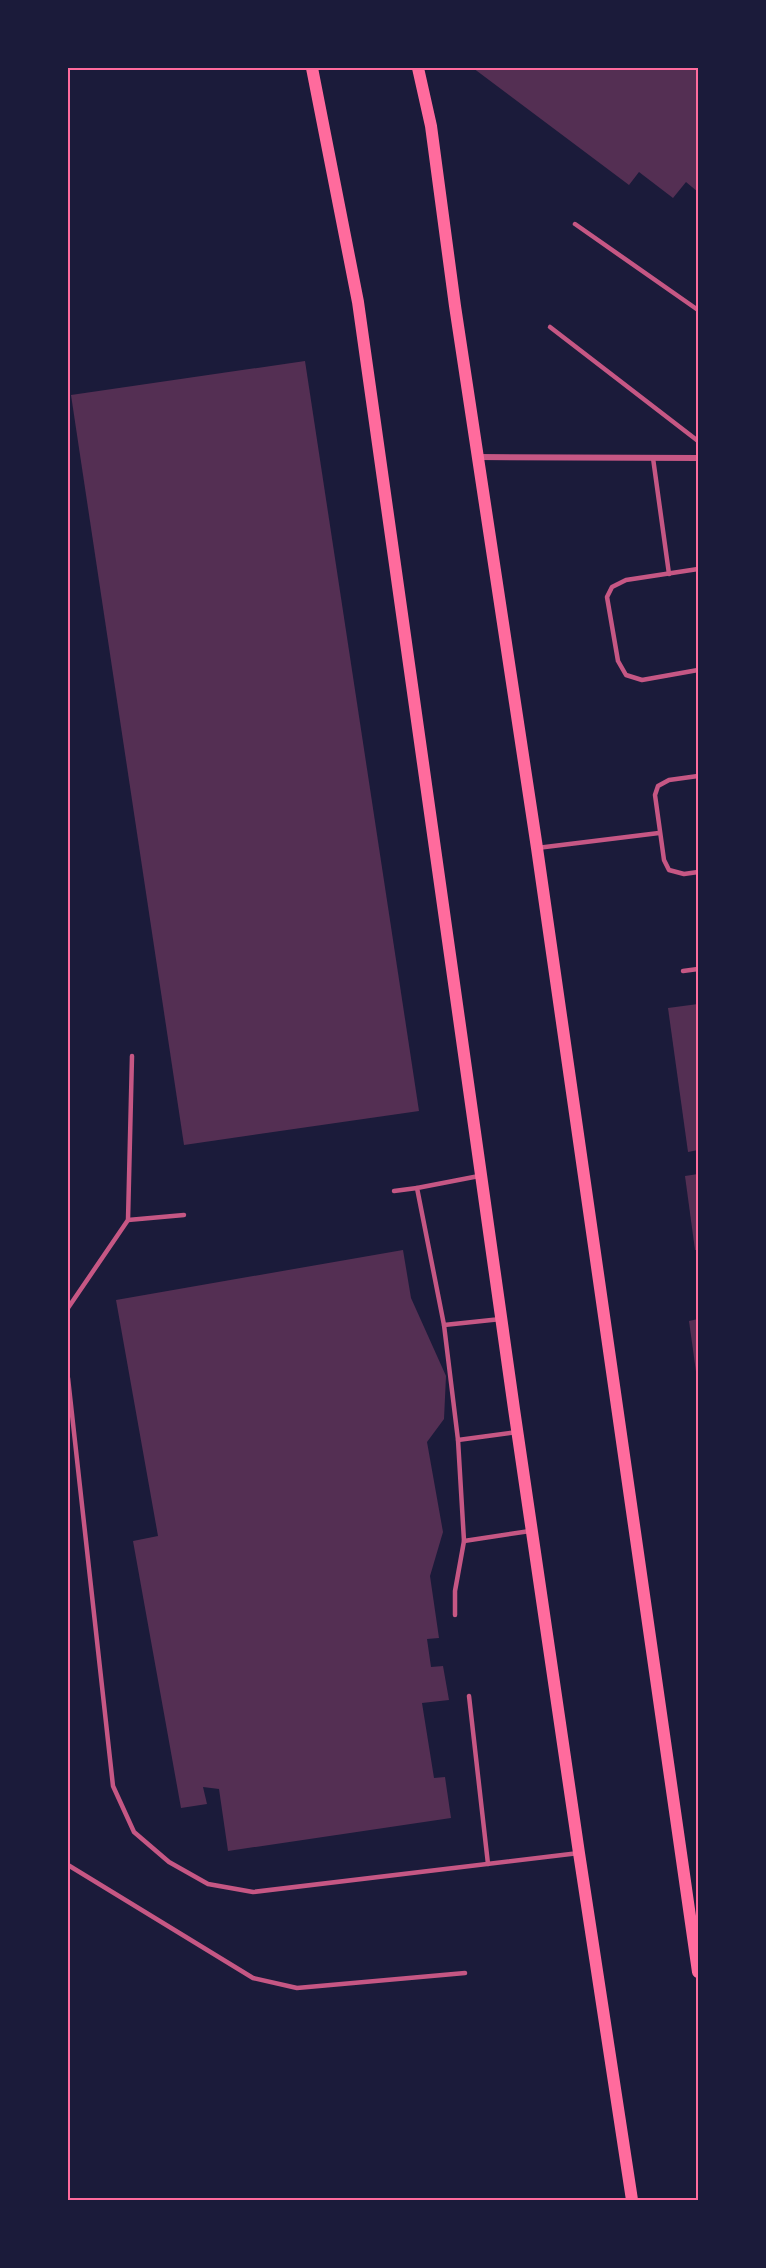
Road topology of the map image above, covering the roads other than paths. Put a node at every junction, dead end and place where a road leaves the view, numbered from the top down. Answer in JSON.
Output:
{"nodes":[{"id":1,"x":312,"y":68,"type":"edge"},
{"id":2,"x":418,"y":68,"type":"edge"},
{"id":3,"x":574,"y":224,"type":"dead end"},
{"id":4,"x":699,"y":310,"type":"edge"},
{"id":5,"x":550,"y":327,"type":"dead end"},
{"id":6,"x":699,"y":441,"type":"edge"},
{"id":7,"x":477,"y":457,"type":"junction"},
{"id":8,"x":653,"y":458,"type":"junction"},
{"id":9,"x":699,"y":458,"type":"edge"},
{"id":10,"x":699,"y":569,"type":"edge"},
{"id":11,"x":669,"y":574,"type":"junction"},
{"id":12,"x":699,"y":670,"type":"edge"},
{"id":13,"x":699,"y":776,"type":"edge"},
{"id":14,"x":659,"y":833,"type":"junction"},
{"id":15,"x":537,"y":848,"type":"junction"},
{"id":16,"x":699,"y":872,"type":"edge"},
{"id":17,"x":699,"y":969,"type":"edge"},
{"id":18,"x":683,"y":971,"type":"dead end"},
{"id":19,"x":132,"y":1056,"type":"dead end"},
{"id":20,"x":483,"y":1175,"type":"junction"},
{"id":21,"x":417,"y":1188,"type":"junction"},
{"id":22,"x":394,"y":1191,"type":"dead end"},
{"id":23,"x":184,"y":1215,"type":"dead end"},
{"id":24,"x":128,"y":1220,"type":"junction"},
{"id":25,"x":68,"y":1308,"type":"edge"},
{"id":26,"x":502,"y":1319,"type":"junction"},
{"id":27,"x":444,"y":1325,"type":"junction"},
{"id":28,"x":68,"y":1378,"type":"edge"},
{"id":29,"x":518,"y":1432,"type":"junction"},
{"id":30,"x":458,"y":1440,"type":"junction"},
{"id":31,"x":532,"y":1531,"type":"junction"},
{"id":32,"x":465,"y":1541,"type":"junction"},
{"id":33,"x":455,"y":1615,"type":"dead end"},
{"id":34,"x":469,"y":1696,"type":"dead end"},
{"id":35,"x":579,"y":1853,"type":"junction"},
{"id":36,"x":488,"y":1864,"type":"junction"},
{"id":37,"x":68,"y":1866,"type":"edge"},
{"id":38,"x":699,"y":1972,"type":"edge"},
{"id":39,"x":465,"y":1973,"type":"dead end"},
{"id":40,"x":632,"y":2200,"type":"edge"}],
"edges":[{"from":1,"to":20,"type":"main road"},
{"from":2,"to":7,"type":"main road"},
{"from":3,"to":4,"type":"lane"},
{"from":5,"to":6,"type":"lane"},
{"from":7,"to":8,"type":"street"},
{"from":7,"to":15,"type":"main road"},
{"from":8,"to":9,"type":"street"},
{"from":8,"to":11,"type":"lane"},
{"from":10,"to":11,"type":"lane"},
{"from":11,"to":12,"type":"lane"},
{"from":13,"to":14,"type":"lane"},
{"from":14,"to":15,"type":"lane"},
{"from":14,"to":16,"type":"lane"},
{"from":15,"to":38,"type":"main road"},
{"from":17,"to":18,"type":"lane"},
{"from":19,"to":24,"type":"lane"},
{"from":20,"to":21,"type":"lane"},
{"from":20,"to":26,"type":"main road"},
{"from":21,"to":22,"type":"lane"},
{"from":21,"to":27,"type":"lane"},
{"from":23,"to":24,"type":"lane"},
{"from":24,"to":25,"type":"lane"},
{"from":26,"to":27,"type":"lane"},
{"from":26,"to":29,"type":"main road"},
{"from":27,"to":30,"type":"lane"},
{"from":28,"to":36,"type":"lane"},
{"from":29,"to":30,"type":"lane"},
{"from":29,"to":31,"type":"main road"},
{"from":30,"to":32,"type":"lane"},
{"from":31,"to":32,"type":"lane"},
{"from":31,"to":35,"type":"main road"},
{"from":32,"to":33,"type":"lane"},
{"from":34,"to":36,"type":"lane"},
{"from":35,"to":36,"type":"lane"},
{"from":35,"to":40,"type":"main road"},
{"from":37,"to":39,"type":"lane"}]}
